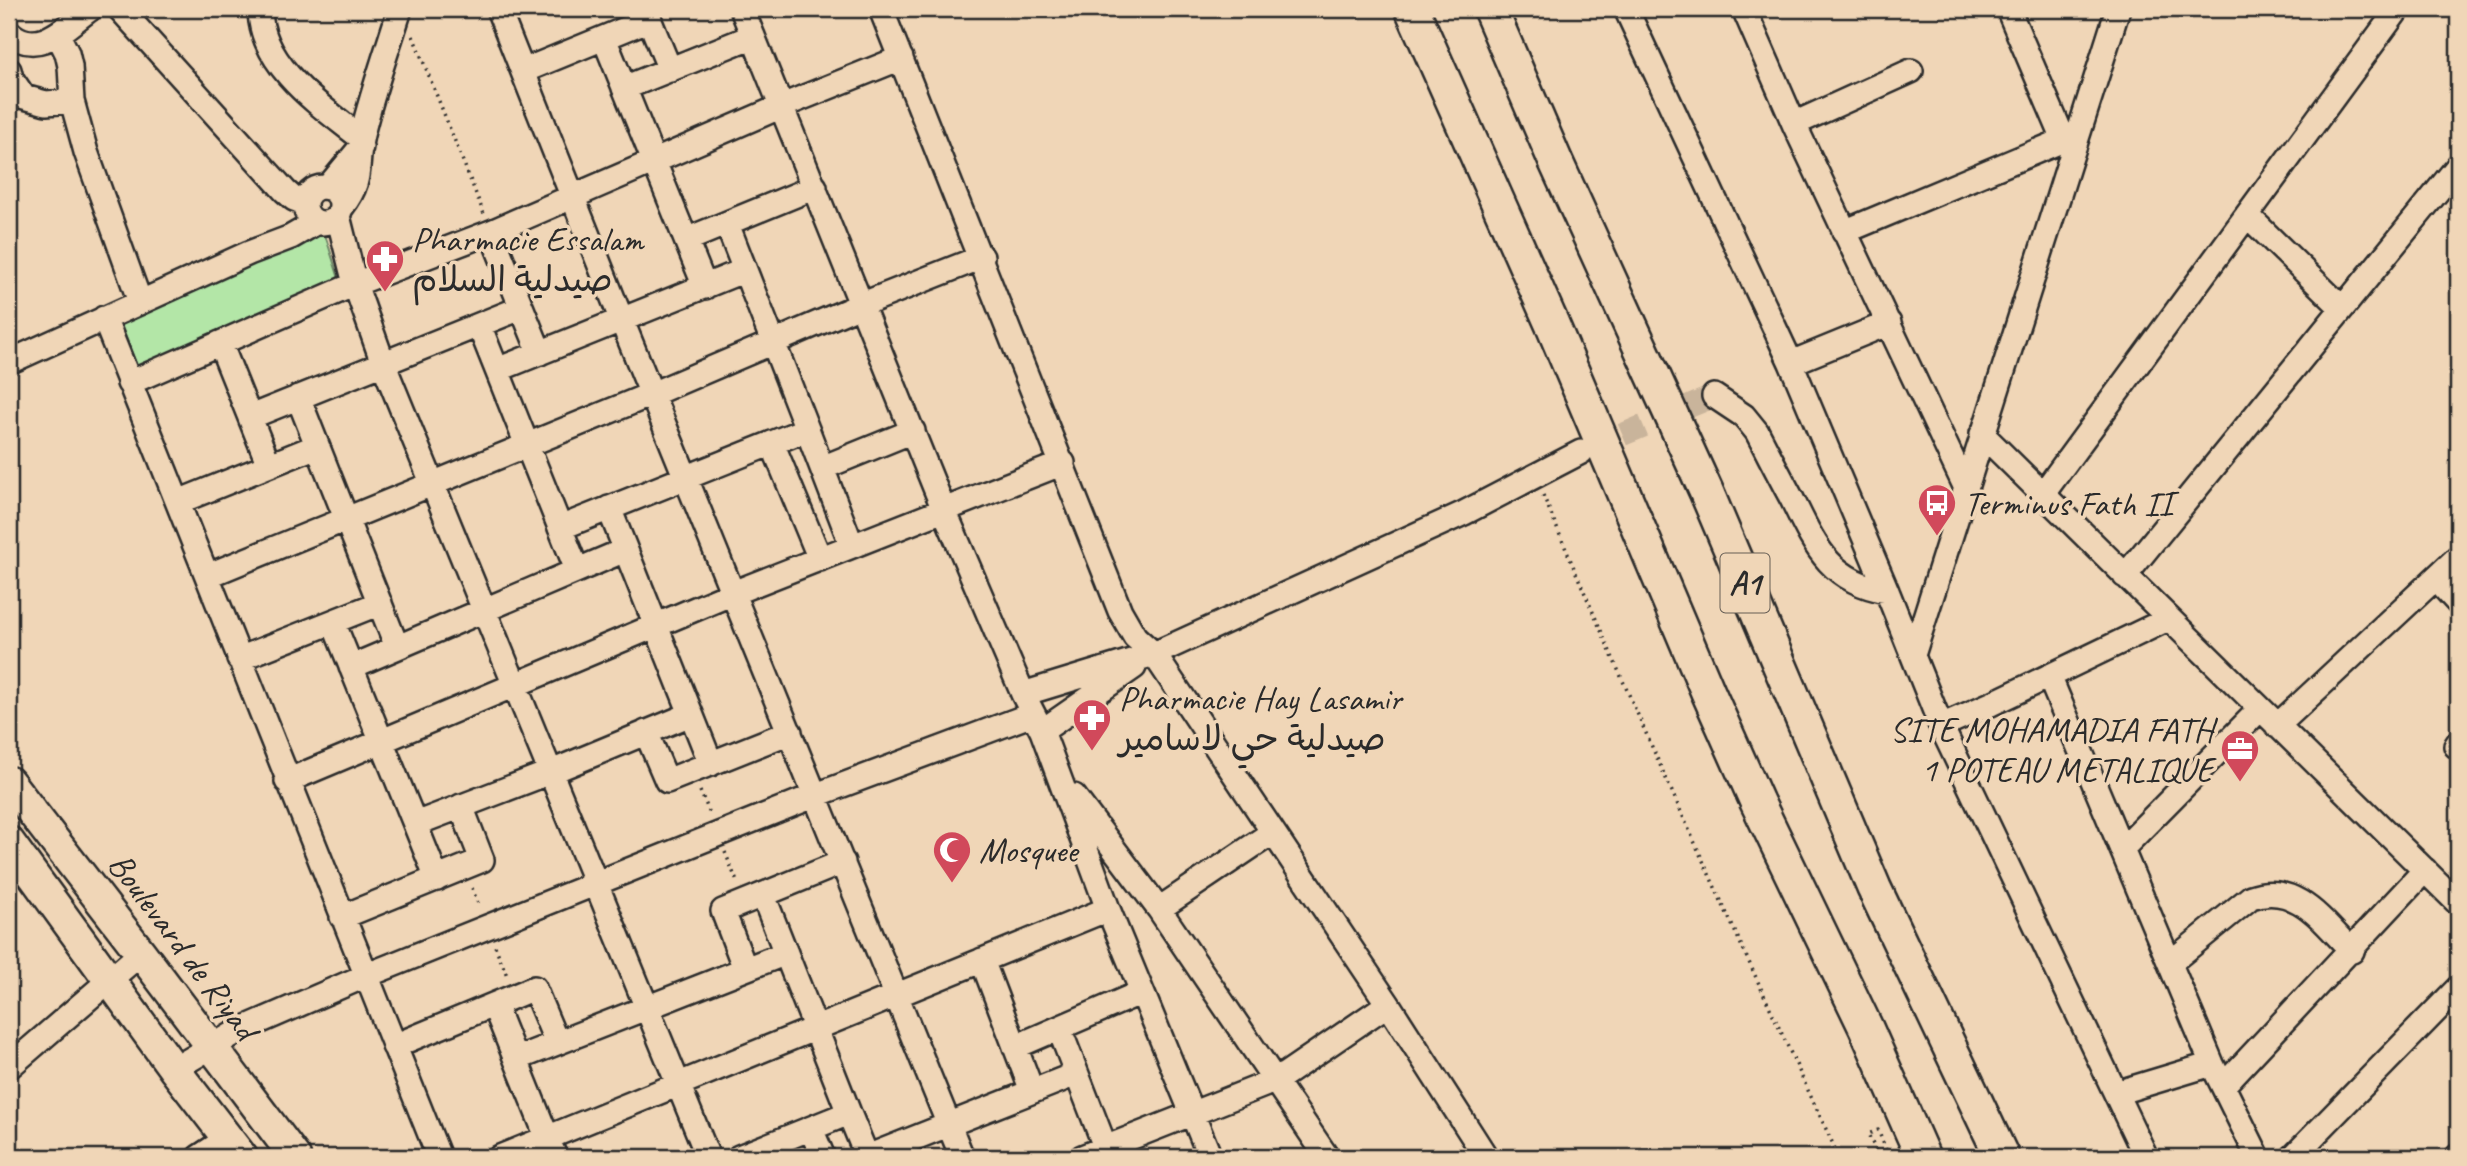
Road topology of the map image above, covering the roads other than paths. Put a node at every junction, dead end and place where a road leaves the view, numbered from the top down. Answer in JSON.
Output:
{"nodes":[{"id":1,"x":90,"y":9,"type":"edge"},
{"id":2,"x":120,"y":9,"type":"edge"},
{"id":3,"x":260,"y":9,"type":"edge"},
{"id":4,"x":400,"y":9,"type":"edge"},
{"id":5,"x":498,"y":9,"type":"edge"},
{"id":6,"x":742,"y":9,"type":"edge"},
{"id":7,"x":881,"y":9,"type":"edge"},
{"id":8,"x":1412,"y":9,"type":"edge"},
{"id":9,"x":1490,"y":9,"type":"edge"},
{"id":10,"x":1626,"y":9,"type":"edge"},
{"id":11,"x":2008,"y":9,"type":"edge"},
{"id":12,"x":2118,"y":9,"type":"edge"},
{"id":13,"x":2398,"y":9,"type":"edge"},
{"id":14,"x":1753,"y":11,"type":"edge"},
{"id":15,"x":647,"y":14,"type":"edge"},
{"id":16,"x":58,"y":35,"type":"junction"},
{"id":17,"x":754,"y":36,"type":"junction"},
{"id":18,"x":604,"y":38,"type":"junction"},
{"id":19,"x":10,"y":39,"type":"edge"},
{"id":20,"x":901,"y":58,"type":"junction"},
{"id":21,"x":9,"y":70,"type":"edge"},
{"id":22,"x":670,"y":70,"type":"junction"},
{"id":23,"x":523,"y":71,"type":"junction"},
{"id":24,"x":1910,"y":71,"type":"dead end"},
{"id":25,"x":624,"y":88,"type":"junction"},
{"id":26,"x":72,"y":101,"type":"junction"},
{"id":27,"x":782,"y":106,"type":"junction"},
{"id":28,"x":1794,"y":124,"type":"junction"},
{"id":29,"x":2071,"y":137,"type":"junction"},
{"id":30,"x":361,"y":142,"type":"junction"},
{"id":31,"x":654,"y":162,"type":"junction"},
{"id":32,"x":2458,"y":166,"type":"edge"},
{"id":33,"x":815,"y":187,"type":"junction"},
{"id":34,"x":573,"y":197,"type":"junction"},
{"id":35,"x":322,"y":214,"type":"junction"},
{"id":36,"x":2247,"y":215,"type":"junction"},
{"id":37,"x":727,"y":224,"type":"junction"},
{"id":38,"x":491,"y":232,"type":"junction"},
{"id":39,"x":1844,"y":232,"type":"junction"},
{"id":40,"x":686,"y":240,"type":"junction"},
{"id":41,"x":982,"y":257,"type":"junction"},
{"id":42,"x":745,"y":270,"type":"junction"},
{"id":43,"x":352,"y":273,"type":"junction"},
{"id":44,"x":705,"y":287,"type":"junction"},
{"id":45,"x":139,"y":302,"type":"junction"},
{"id":46,"x":863,"y":304,"type":"junction"},
{"id":47,"x":521,"y":308,"type":"junction"},
{"id":48,"x":2342,"y":308,"type":"junction"},
{"id":49,"x":104,"y":318,"type":"junction"},
{"id":50,"x":622,"y":321,"type":"junction"},
{"id":51,"x":1889,"y":323,"type":"junction"},
{"id":52,"x":478,"y":325,"type":"junction"},
{"id":53,"x":220,"y":343,"type":"junction"},
{"id":54,"x":773,"y":343,"type":"junction"},
{"id":55,"x":540,"y":353,"type":"junction"},
{"id":56,"x":9,"y":362,"type":"edge"},
{"id":57,"x":383,"y":363,"type":"junction"},
{"id":58,"x":1791,"y":363,"type":"junction"},
{"id":59,"x":497,"y":370,"type":"junction"},
{"id":60,"x":129,"y":383,"type":"junction"},
{"id":61,"x":652,"y":394,"type":"junction"},
{"id":62,"x":1714,"y":396,"type":"dead end"},
{"id":63,"x":298,"y":397,"type":"junction"},
{"id":64,"x":250,"y":416,"type":"junction"},
{"id":65,"x":807,"y":429,"type":"junction"},
{"id":66,"x":913,"y":431,"type":"junction"},
{"id":67,"x":1982,"y":434,"type":"junction"},
{"id":68,"x":772,"y":443,"type":"junction"},
{"id":69,"x":527,"y":445,"type":"junction"},
{"id":70,"x":317,"y":446,"type":"junction"},
{"id":71,"x":1581,"y":452,"type":"tunnel mouth"},
{"id":72,"x":1063,"y":463,"type":"junction"},
{"id":73,"x":269,"y":465,"type":"junction"},
{"id":74,"x":822,"y":468,"type":"junction"},
{"id":75,"x":685,"y":477,"type":"junction"},
{"id":76,"x":432,"y":484,"type":"junction"},
{"id":77,"x":1966,"y":488,"type":"junction"},
{"id":78,"x":2042,"y":495,"type":"junction"},
{"id":79,"x":178,"y":502,"type":"junction"},
{"id":80,"x":608,"y":508,"type":"junction"},
{"id":81,"x":944,"y":510,"type":"junction"},
{"id":82,"x":346,"y":519,"type":"junction"},
{"id":83,"x":560,"y":528,"type":"junction"},
{"id":84,"x":852,"y":546,"type":"junction"},
{"id":85,"x":625,"y":551,"type":"junction"},
{"id":86,"x":2458,"y":557,"type":"edge"},
{"id":87,"x":820,"y":559,"type":"junction"},
{"id":88,"x":577,"y":570,"type":"junction"},
{"id":89,"x":207,"y":576,"type":"junction"},
{"id":90,"x":2125,"y":576,"type":"junction"},
{"id":91,"x":2436,"y":579,"type":"junction"},
{"id":92,"x":1887,"y":591,"type":"junction"},
{"id":93,"x":733,"y":593,"type":"junction"},
{"id":94,"x":380,"y":603,"type":"junction"},
{"id":95,"x":2458,"y":603,"type":"edge"},
{"id":96,"x":484,"y":610,"type":"junction"},
{"id":97,"x":2168,"y":619,"type":"junction"},
{"id":98,"x":333,"y":622,"type":"junction"},
{"id":99,"x":656,"y":625,"type":"junction"},
{"id":100,"x":397,"y":647,"type":"junction"},
{"id":101,"x":1154,"y":654,"type":"junction"},
{"id":102,"x":1913,"y":655,"type":"junction"},
{"id":103,"x":239,"y":659,"type":"junction"},
{"id":104,"x":351,"y":667,"type":"junction"},
{"id":105,"x":2049,"y":676,"type":"junction"},
{"id":106,"x":515,"y":685,"type":"junction"},
{"id":107,"x":2260,"y":709,"type":"junction"},
{"id":108,"x":691,"y":713,"type":"junction"},
{"id":109,"x":1033,"y":713,"type":"junction"},
{"id":110,"x":1941,"y":726,"type":"junction"},
{"id":111,"x":2277,"y":726,"type":"junction"},
{"id":112,"x":646,"y":732,"type":"junction"},
{"id":113,"x":790,"y":732,"type":"junction"},
{"id":114,"x":381,"y":741,"type":"junction"},
{"id":115,"x":711,"y":764,"type":"junction"},
{"id":116,"x":551,"y":772,"type":"junction"},
{"id":117,"x":1060,"y":777,"type":"junction"},
{"id":118,"x":286,"y":780,"type":"junction"},
{"id":119,"x":9,"y":782,"type":"edge"},
{"id":120,"x":816,"y":795,"type":"junction"},
{"id":121,"x":461,"y":806,"type":"junction"},
{"id":122,"x":415,"y":824,"type":"junction"},
{"id":123,"x":1273,"y":832,"type":"junction"},
{"id":124,"x":9,"y":842,"type":"edge"},
{"id":125,"x":2122,"y":849,"type":"junction"},
{"id":126,"x":843,"y":862,"type":"junction"},
{"id":127,"x":2425,"y":870,"type":"junction"},
{"id":128,"x":437,"y":878,"type":"junction"},
{"id":129,"x":597,"y":884,"type":"junction"},
{"id":130,"x":763,"y":895,"type":"junction"},
{"id":131,"x":2458,"y":903,"type":"edge"},
{"id":132,"x":1108,"y":909,"type":"junction"},
{"id":133,"x":1159,"y":909,"type":"junction"},
{"id":134,"x":342,"y":917,"type":"junction"},
{"id":135,"x":2352,"y":951,"type":"junction"},
{"id":136,"x":141,"y":953,"type":"junction"},
{"id":137,"x":786,"y":953,"type":"junction"},
{"id":138,"x":982,"y":960,"type":"junction"},
{"id":139,"x":2170,"y":963,"type":"junction"},
{"id":140,"x":746,"y":969,"type":"junction"},
{"id":141,"x":365,"y":976,"type":"junction"},
{"id":142,"x":110,"y":981,"type":"junction"},
{"id":143,"x":2458,"y":988,"type":"edge"},
{"id":144,"x":1142,"y":992,"type":"junction"},
{"id":145,"x":897,"y":996,"type":"junction"},
{"id":146,"x":1388,"y":1004,"type":"junction"},
{"id":147,"x":494,"y":1005,"type":"junction"},
{"id":148,"x":647,"y":1007,"type":"junction"},
{"id":149,"x":1059,"y":1028,"type":"junction"},
{"id":150,"x":817,"y":1029,"type":"junction"},
{"id":151,"x":557,"y":1043,"type":"junction"},
{"id":152,"x":211,"y":1046,"type":"junction"},
{"id":153,"x":394,"y":1046,"type":"junction"},
{"id":154,"x":1015,"y":1047,"type":"junction"},
{"id":155,"x":516,"y":1059,"type":"junction"},
{"id":156,"x":10,"y":1062,"type":"edge"},
{"id":157,"x":2212,"y":1064,"type":"junction"},
{"id":158,"x":174,"y":1069,"type":"junction"},
{"id":159,"x":1076,"y":1074,"type":"junction"},
{"id":160,"x":1277,"y":1080,"type":"junction"},
{"id":161,"x":679,"y":1086,"type":"junction"},
{"id":162,"x":2223,"y":1086,"type":"junction"},
{"id":163,"x":1032,"y":1091,"type":"junction"},
{"id":164,"x":2116,"y":1093,"type":"junction"},
{"id":165,"x":849,"y":1114,"type":"junction"},
{"id":166,"x":1192,"y":1114,"type":"junction"},
{"id":167,"x":948,"y":1125,"type":"junction"},
{"id":168,"x":811,"y":1129,"type":"junction"},
{"id":169,"x":235,"y":1147,"type":"edge"},
{"id":170,"x":552,"y":1148,"type":"edge"},
{"id":171,"x":1108,"y":1153,"type":"edge"},
{"id":172,"x":199,"y":1157,"type":"edge"},
{"id":173,"x":295,"y":1157,"type":"edge"},
{"id":174,"x":439,"y":1157,"type":"edge"},
{"id":175,"x":500,"y":1157,"type":"edge"},
{"id":176,"x":708,"y":1157,"type":"edge"},
{"id":177,"x":740,"y":1157,"type":"edge"},
{"id":178,"x":823,"y":1157,"type":"edge"},
{"id":179,"x":962,"y":1157,"type":"edge"},
{"id":180,"x":1082,"y":1157,"type":"edge"},
{"id":181,"x":1210,"y":1157,"type":"edge"},
{"id":182,"x":1327,"y":1157,"type":"edge"},
{"id":183,"x":1486,"y":1157,"type":"edge"},
{"id":184,"x":1923,"y":1157,"type":"edge"},
{"id":185,"x":2002,"y":1157,"type":"edge"},
{"id":186,"x":2146,"y":1157,"type":"edge"},
{"id":187,"x":2258,"y":1157,"type":"edge"},
{"id":188,"x":2293,"y":1157,"type":"edge"}],
"edges":[{"from":1,"to":16,"type":"street"},
{"from":2,"to":35,"type":"street"},
{"from":3,"to":30,"type":"street"},
{"from":4,"to":30,"type":"street"},
{"from":5,"to":23,"type":"street"},
{"from":6,"to":17,"type":"street"},
{"from":7,"to":20,"type":"street"},
{"from":8,"to":184,"type":"highway","number":"A1"},
{"from":9,"to":185,"type":"highway","number":"A1"},
{"from":10,"to":58,"type":"street"},
{"from":11,"to":29,"type":"street"},
{"from":12,"to":29,"type":"street"},
{"from":13,"to":36,"type":"street"},
{"from":14,"to":28,"type":"street"},
{"from":15,"to":18,"type":"street"},
{"from":15,"to":22,"type":"street"},
{"from":16,"to":19,"type":"street"},
{"from":16,"to":26,"type":"street"},
{"from":17,"to":22,"type":"street"},
{"from":17,"to":27,"type":"street"},
{"from":18,"to":23,"type":"street"},
{"from":18,"to":25,"type":"street"},
{"from":20,"to":27,"type":"street"},
{"from":20,"to":41,"type":"street"},
{"from":21,"to":26,"type":"street"},
{"from":22,"to":25,"type":"street"},
{"from":23,"to":34,"type":"street"},
{"from":24,"to":28,"type":"street"},
{"from":25,"to":31,"type":"street"},
{"from":26,"to":45,"type":"street"},
{"from":27,"to":31,"type":"street"},
{"from":27,"to":33,"type":"street"},
{"from":28,"to":39,"type":"street"},
{"from":29,"to":39,"type":"street"},
{"from":29,"to":67,"type":"street"},
{"from":30,"to":35,"type":"street"},
{"from":30,"to":35,"type":"street"},
{"from":31,"to":34,"type":"street"},
{"from":31,"to":40,"type":"street"},
{"from":32,"to":48,"type":"street"},
{"from":33,"to":37,"type":"street"},
{"from":33,"to":46,"type":"street"},
{"from":34,"to":38,"type":"street"},
{"from":34,"to":50,"type":"street"},
{"from":35,"to":43,"type":"street"},
{"from":35,"to":45,"type":"street"},
{"from":36,"to":48,"type":"street"},
{"from":36,"to":78,"type":"street"},
{"from":37,"to":40,"type":"street"},
{"from":37,"to":42,"type":"street"},
{"from":38,"to":43,"type":"street"},
{"from":38,"to":47,"type":"street"},
{"from":39,"to":51,"type":"street"},
{"from":40,"to":44,"type":"street"},
{"from":41,"to":46,"type":"street"},
{"from":41,"to":72,"type":"street"},
{"from":42,"to":44,"type":"street"},
{"from":42,"to":54,"type":"street"},
{"from":43,"to":53,"type":"street"},
{"from":43,"to":57,"type":"street"},
{"from":44,"to":50,"type":"street"},
{"from":45,"to":49,"type":"street"},
{"from":46,"to":54,"type":"street"},
{"from":46,"to":66,"type":"street"},
{"from":47,"to":52,"type":"street"},
{"from":47,"to":55,"type":"street"},
{"from":48,"to":90,"type":"street"},
{"from":49,"to":56,"type":"street"},
{"from":49,"to":60,"type":"street"},
{"from":50,"to":55,"type":"street"},
{"from":50,"to":61,"type":"street"},
{"from":51,"to":58,"type":"street"},
{"from":51,"to":77,"type":"street"},
{"from":52,"to":57,"type":"street"},
{"from":52,"to":59,"type":"street"},
{"from":53,"to":60,"type":"street"},
{"from":53,"to":64,"type":"street"},
{"from":54,"to":61,"type":"street"},
{"from":54,"to":65,"type":"street"},
{"from":55,"to":59,"type":"street"},
{"from":57,"to":63,"type":"street"},
{"from":57,"to":76,"type":"street"},
{"from":58,"to":92,"type":"street"},
{"from":59,"to":69,"type":"street"},
{"from":60,"to":79,"type":"street"},
{"from":61,"to":69,"type":"street"},
{"from":61,"to":75,"type":"street"},
{"from":62,"to":92,"type":"street"},
{"from":63,"to":64,"type":"street"},
{"from":63,"to":70,"type":"street"},
{"from":64,"to":73,"type":"street"},
{"from":65,"to":68,"type":"street"},
{"from":65,"to":74,"type":"street"},
{"from":66,"to":74,"type":"street"},
{"from":66,"to":81,"type":"street"},
{"from":67,"to":77,"type":"street"},
{"from":67,"to":78,"type":"street"},
{"from":68,"to":75,"type":"street"},
{"from":68,"to":87,"type":"street"},
{"from":69,"to":76,"type":"street"},
{"from":69,"to":83,"type":"street"},
{"from":70,"to":73,"type":"street"},
{"from":70,"to":82,"type":"street"},
{"from":71,"to":101,"type":"street"},
{"from":72,"to":81,"type":"street"},
{"from":72,"to":101,"type":"street"},
{"from":73,"to":79,"type":"street"},
{"from":74,"to":84,"type":"street"},
{"from":75,"to":80,"type":"street"},
{"from":75,"to":93,"type":"street"},
{"from":76,"to":82,"type":"street"},
{"from":76,"to":96,"type":"street"},
{"from":77,"to":102,"type":"street"},
{"from":78,"to":90,"type":"street"},
{"from":79,"to":89,"type":"street"},
{"from":80,"to":83,"type":"street"},
{"from":80,"to":85,"type":"street"},
{"from":81,"to":84,"type":"street"},
{"from":81,"to":109,"type":"street"},
{"from":82,"to":89,"type":"street"},
{"from":82,"to":94,"type":"street"},
{"from":83,"to":88,"type":"street"},
{"from":84,"to":87,"type":"street"},
{"from":85,"to":88,"type":"street"},
{"from":85,"to":99,"type":"street"},
{"from":86,"to":91,"type":"street"},
{"from":87,"to":93,"type":"street"},
{"from":88,"to":96,"type":"street"},
{"from":89,"to":103,"type":"street"},
{"from":90,"to":97,"type":"street"},
{"from":91,"to":95,"type":"street"},
{"from":91,"to":111,"type":"street"},
{"from":92,"to":102,"type":"street"},
{"from":93,"to":99,"type":"street"},
{"from":93,"to":113,"type":"street"},
{"from":94,"to":98,"type":"street"},
{"from":94,"to":100,"type":"street"},
{"from":96,"to":100,"type":"street"},
{"from":96,"to":106,"type":"street"},
{"from":97,"to":105,"type":"street"},
{"from":97,"to":107,"type":"street"},
{"from":98,"to":103,"type":"street"},
{"from":98,"to":104,"type":"street"},
{"from":99,"to":106,"type":"street"},
{"from":99,"to":108,"type":"street"},
{"from":100,"to":104,"type":"street"},
{"from":101,"to":109,"type":"street"},
{"from":101,"to":109,"type":"street"},
{"from":101,"to":123,"type":"street"},
{"from":102,"to":110,"type":"street"},
{"from":103,"to":118,"type":"street"},
{"from":104,"to":114,"type":"street"},
{"from":105,"to":110,"type":"street"},
{"from":105,"to":125,"type":"street"},
{"from":106,"to":114,"type":"street"},
{"from":106,"to":116,"type":"street"},
{"from":107,"to":111,"type":"street"},
{"from":107,"to":125,"type":"street"},
{"from":108,"to":112,"type":"street"},
{"from":108,"to":115,"type":"street"},
{"from":109,"to":117,"type":"street"},
{"from":109,"to":120,"type":"street"},
{"from":110,"to":164,"type":"street"},
{"from":111,"to":127,"type":"street"},
{"from":112,"to":115,"type":"street"},
{"from":112,"to":116,"type":"street"},
{"from":113,"to":115,"type":"street"},
{"from":113,"to":120,"type":"street"},
{"from":114,"to":118,"type":"street"},
{"from":114,"to":122,"type":"street"},
{"from":116,"to":121,"type":"street"},
{"from":116,"to":129,"type":"street"},
{"from":117,"to":132,"type":"street"},
{"from":117,"to":133,"type":"street"},
{"from":118,"to":134,"type":"street"},
{"from":119,"to":136,"type":"main road","name":"Boulevard de Riyad"},
{"from":120,"to":126,"type":"street"},
{"from":120,"to":129,"type":"street"},
{"from":121,"to":122,"type":"street"},
{"from":121,"to":128,"type":"street"},
{"from":122,"to":128,"type":"street"},
{"from":123,"to":133,"type":"street"},
{"from":123,"to":146,"type":"street"},
{"from":124,"to":142,"type":"main road"},
{"from":125,"to":139,"type":"street"},
{"from":126,"to":130,"type":"street"},
{"from":126,"to":145,"type":"street"},
{"from":127,"to":131,"type":"street"},
{"from":127,"to":135,"type":"street"},
{"from":128,"to":134,"type":"street"},
{"from":129,"to":141,"type":"street"},
{"from":129,"to":148,"type":"street"},
{"from":130,"to":137,"type":"street"},
{"from":130,"to":140,"type":"street"},
{"from":132,"to":138,"type":"street"},
{"from":132,"to":144,"type":"street"},
{"from":133,"to":160,"type":"street"},
{"from":134,"to":141,"type":"street"},
{"from":135,"to":139,"type":"street"},
{"from":135,"to":162,"type":"street"},
{"from":136,"to":142,"type":"street"},
{"from":136,"to":152,"type":"main road","name":"Boulevard de Riyad"},
{"from":137,"to":140,"type":"street"},
{"from":137,"to":150,"type":"street"},
{"from":138,"to":145,"type":"street"},
{"from":138,"to":154,"type":"street"},
{"from":139,"to":157,"type":"street"},
{"from":140,"to":148,"type":"street"},
{"from":141,"to":152,"type":"street"},
{"from":141,"to":153,"type":"street"},
{"from":142,"to":156,"type":"street"},
{"from":142,"to":158,"type":"main road"},
{"from":143,"to":188,"type":"street"},
{"from":144,"to":149,"type":"street"},
{"from":144,"to":166,"type":"street"},
{"from":145,"to":150,"type":"street"},
{"from":145,"to":167,"type":"street"},
{"from":146,"to":160,"type":"street"},
{"from":146,"to":183,"type":"street"},
{"from":147,"to":151,"type":"street"},
{"from":147,"to":153,"type":"street"},
{"from":147,"to":155,"type":"street"},
{"from":148,"to":151,"type":"street"},
{"from":148,"to":161,"type":"street"},
{"from":149,"to":154,"type":"street"},
{"from":149,"to":159,"type":"street"},
{"from":150,"to":161,"type":"street"},
{"from":150,"to":165,"type":"street"},
{"from":151,"to":155,"type":"street"},
{"from":152,"to":158,"type":"street"},
{"from":152,"to":173,"type":"main road","name":"Boulevard de Riyad"},
{"from":153,"to":174,"type":"street"},
{"from":154,"to":163,"type":"street"},
{"from":155,"to":170,"type":"street"},
{"from":157,"to":162,"type":"street"},
{"from":157,"to":164,"type":"street"},
{"from":158,"to":169,"type":"main road"},
{"from":159,"to":163,"type":"street"},
{"from":159,"to":171,"type":"street"},
{"from":160,"to":166,"type":"street"},
{"from":160,"to":182,"type":"street"},
{"from":161,"to":170,"type":"street"},
{"from":161,"to":176,"type":"street"},
{"from":162,"to":187,"type":"street"},
{"from":163,"to":167,"type":"street"},
{"from":164,"to":186,"type":"street"},
{"from":165,"to":167,"type":"street"},
{"from":165,"to":168,"type":"street"},
{"from":166,"to":171,"type":"street"},
{"from":166,"to":181,"type":"street"},
{"from":167,"to":179,"type":"street"},
{"from":168,"to":177,"type":"street"},
{"from":168,"to":178,"type":"street"},
{"from":169,"to":172,"type":"street"},
{"from":170,"to":175,"type":"street"},
{"from":171,"to":180,"type":"street"}]}
